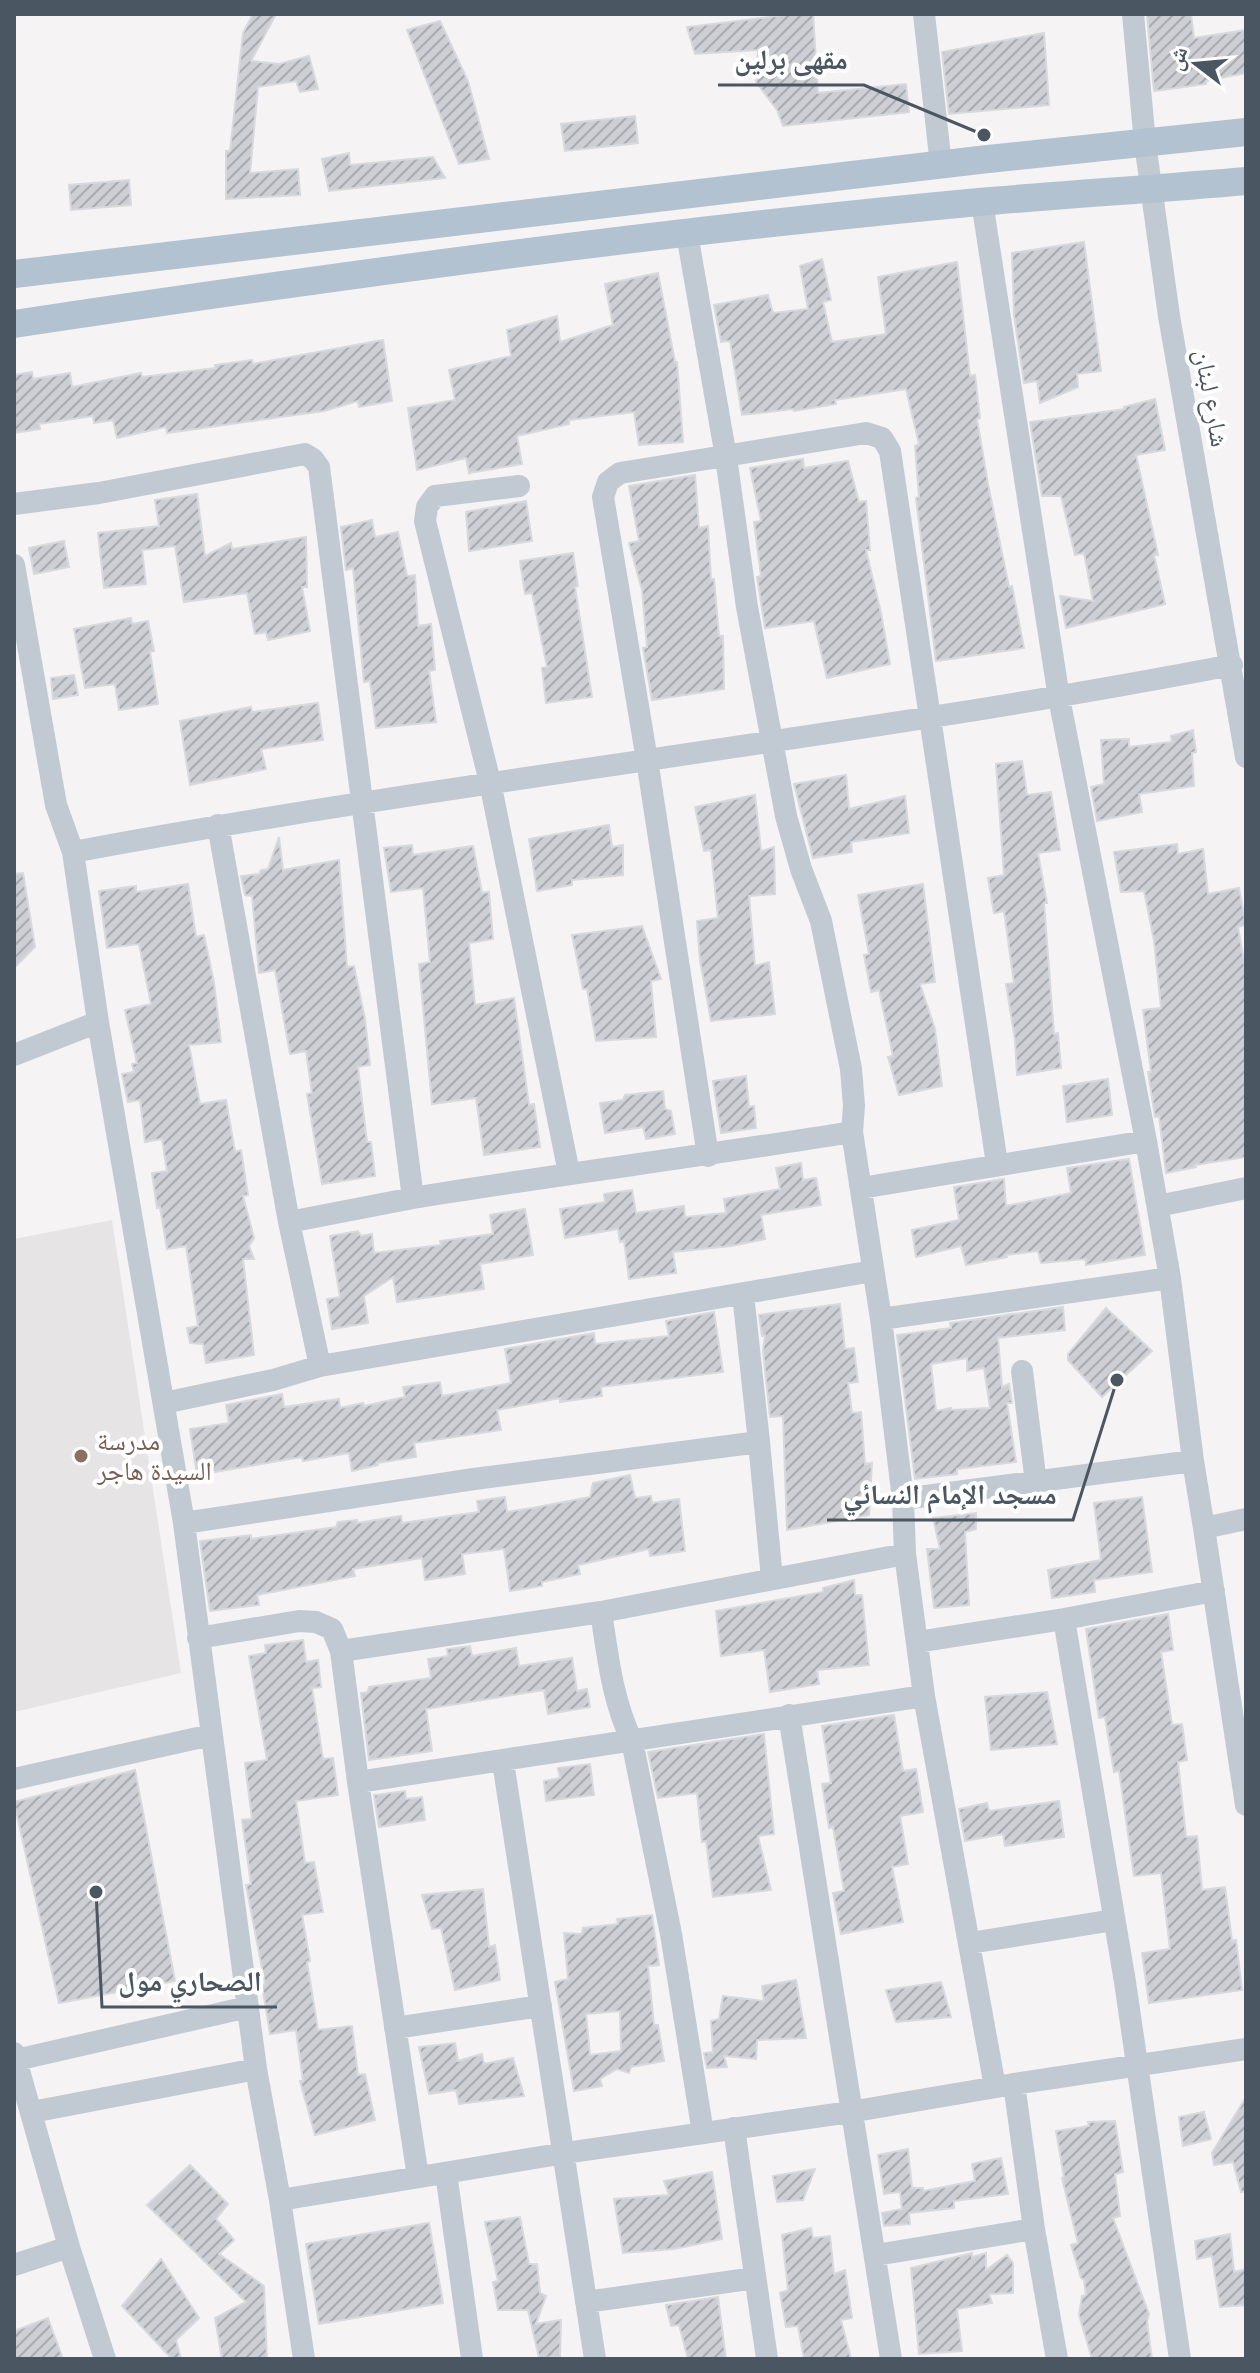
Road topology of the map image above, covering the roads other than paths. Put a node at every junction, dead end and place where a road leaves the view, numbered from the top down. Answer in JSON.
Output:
{"nodes":[{"id":1,"x":924,"y":14,"type":"edge"},
{"id":2,"x":1133,"y":14,"type":"edge"},
{"id":3,"x":1246,"y":132,"type":"edge"},
{"id":4,"x":1145,"y":143,"type":"junction"},
{"id":5,"x":941,"y":165,"type":"junction"},
{"id":6,"x":1246,"y":181,"type":"edge"},
{"id":7,"x":1151,"y":190,"type":"junction"},
{"id":8,"x":982,"y":202,"type":"junction"},
{"id":9,"x":687,"y":234,"type":"junction"},
{"id":10,"x":14,"y":274,"type":"edge"},
{"id":11,"x":14,"y":324,"type":"edge"},
{"id":12,"x":726,"y":457,"type":"junction"},
{"id":13,"x":519,"y":486,"type":"dead end"},
{"id":14,"x":14,"y":504,"type":"edge"},
{"id":15,"x":14,"y":565,"type":"edge"},
{"id":16,"x":1232,"y":665,"type":"junction"},
{"id":17,"x":1059,"y":698,"type":"junction"},
{"id":18,"x":931,"y":718,"type":"junction"},
{"id":19,"x":772,"y":742,"type":"junction"},
{"id":20,"x":1246,"y":749,"type":"edge"},
{"id":21,"x":1246,"y":757,"type":"edge"},
{"id":22,"x":647,"y":760,"type":"junction"},
{"id":23,"x":490,"y":782,"type":"junction"},
{"id":24,"x":363,"y":803,"type":"junction"},
{"id":25,"x":218,"y":825,"type":"junction"},
{"id":26,"x":73,"y":852,"type":"junction"},
{"id":27,"x":98,"y":1022,"type":"junction"},
{"id":28,"x":14,"y":1055,"type":"edge"},
{"id":29,"x":852,"y":1132,"type":"junction"},
{"id":30,"x":1146,"y":1141,"type":"junction"},
{"id":31,"x":708,"y":1156,"type":"junction"},
{"id":32,"x":997,"y":1164,"type":"junction"},
{"id":33,"x":569,"y":1173,"type":"junction"},
{"id":34,"x":861,"y":1188,"type":"junction"},
{"id":35,"x":1246,"y":1188,"type":"edge"},
{"id":36,"x":413,"y":1198,"type":"junction"},
{"id":37,"x":1158,"y":1206,"type":"junction"},
{"id":38,"x":289,"y":1222,"type":"junction"},
{"id":39,"x":873,"y":1271,"type":"junction"},
{"id":40,"x":1170,"y":1278,"type":"junction"},
{"id":41,"x":743,"y":1294,"type":"junction"},
{"id":42,"x":881,"y":1319,"type":"junction"},
{"id":43,"x":320,"y":1366,"type":"junction"},
{"id":44,"x":1022,"y":1371,"type":"dead end"},
{"id":45,"x":164,"y":1403,"type":"junction"},
{"id":46,"x":759,"y":1442,"type":"junction"},
{"id":47,"x":1193,"y":1461,"type":"junction"},
{"id":48,"x":1036,"y":1483,"type":"junction"},
{"id":49,"x":903,"y":1499,"type":"junction"},
{"id":50,"x":1246,"y":1519,"type":"edge"},
{"id":51,"x":184,"y":1523,"type":"junction"},
{"id":52,"x":1204,"y":1528,"type":"junction"},
{"id":53,"x":905,"y":1554,"type":"junction"},
{"id":54,"x":772,"y":1579,"type":"junction"},
{"id":55,"x":1214,"y":1591,"type":"junction"},
{"id":56,"x":601,"y":1612,"type":"junction"},
{"id":57,"x":1064,"y":1619,"type":"junction"},
{"id":58,"x":198,"y":1638,"type":"junction"},
{"id":59,"x":917,"y":1642,"type":"junction"},
{"id":60,"x":341,"y":1651,"type":"junction"},
{"id":61,"x":924,"y":1696,"type":"junction"},
{"id":62,"x":789,"y":1715,"type":"junction"},
{"id":63,"x":211,"y":1735,"type":"junction"},
{"id":64,"x":632,"y":1741,"type":"junction"},
{"id":65,"x":503,"y":1762,"type":"junction"},
{"id":66,"x":14,"y":1779,"type":"edge"},
{"id":67,"x":358,"y":1782,"type":"junction"},
{"id":68,"x":1246,"y":1805,"type":"edge"},
{"id":69,"x":1114,"y":1920,"type":"junction"},
{"id":70,"x":970,"y":1943,"type":"junction"},
{"id":71,"x":541,"y":2006,"type":"junction"},
{"id":72,"x":248,"y":2007,"type":"junction"},
{"id":73,"x":395,"y":2028,"type":"junction"},
{"id":74,"x":1246,"y":2049,"type":"edge"},
{"id":75,"x":15,"y":2056,"type":"edge"},
{"id":76,"x":1137,"y":2066,"type":"junction"},
{"id":77,"x":256,"y":2069,"type":"junction"},
{"id":78,"x":1005,"y":2085,"type":"junction"},
{"id":79,"x":32,"y":2112,"type":"junction"},
{"id":80,"x":850,"y":2112,"type":"junction"},
{"id":81,"x":734,"y":2128,"type":"junction"},
{"id":82,"x":703,"y":2133,"type":"junction"},
{"id":83,"x":565,"y":2153,"type":"junction"},
{"id":84,"x":446,"y":2173,"type":"junction"},
{"id":85,"x":418,"y":2177,"type":"junction"},
{"id":86,"x":280,"y":2200,"type":"junction"},
{"id":87,"x":1034,"y":2229,"type":"junction"},
{"id":88,"x":69,"y":2247,"type":"junction"},
{"id":89,"x":876,"y":2255,"type":"junction"},
{"id":90,"x":14,"y":2265,"type":"edge"},
{"id":91,"x":755,"y":2278,"type":"junction"},
{"id":92,"x":586,"y":2302,"type":"junction"},
{"id":93,"x":105,"y":2359,"type":"edge"},
{"id":94,"x":304,"y":2359,"type":"edge"},
{"id":95,"x":472,"y":2359,"type":"edge"},
{"id":96,"x":595,"y":2359,"type":"edge"},
{"id":97,"x":767,"y":2359,"type":"edge"},
{"id":98,"x":891,"y":2359,"type":"edge"},
{"id":99,"x":1057,"y":2359,"type":"edge"},
{"id":100,"x":1180,"y":2359,"type":"edge"}],
"edges":[{"from":1,"to":5,"type":"street"},
{"from":2,"to":4,"type":"street","name":"شارع لبنان"},
{"from":3,"to":4,"type":"main road"},
{"from":4,"to":5,"type":"main road"},
{"from":4,"to":7,"type":"street","name":"شارع لبنان"},
{"from":5,"to":10,"type":"main road"},
{"from":6,"to":7,"type":"main road"},
{"from":7,"to":8,"type":"main road"},
{"from":7,"to":16,"type":"street","name":"شارع لبنان"},
{"from":8,"to":9,"type":"main road"},
{"from":8,"to":17,"type":"street"},
{"from":9,"to":11,"type":"main road"},
{"from":9,"to":12,"type":"street"},
{"from":12,"to":18,"type":"street"},
{"from":12,"to":19,"type":"street"},
{"from":12,"to":22,"type":"street"},
{"from":13,"to":23,"type":"street"},
{"from":14,"to":24,"type":"street"},
{"from":15,"to":26,"type":"street"},
{"from":16,"to":17,"type":"street"},
{"from":16,"to":20,"type":"street","name":"شارع لبنان"},
{"from":17,"to":18,"type":"street"},
{"from":17,"to":30,"type":"street"},
{"from":18,"to":19,"type":"street"},
{"from":18,"to":32,"type":"street"},
{"from":19,"to":22,"type":"street"},
{"from":19,"to":29,"type":"street"},
{"from":20,"to":21,"type":"street","name":"شارع لبنان"},
{"from":22,"to":23,"type":"street"},
{"from":22,"to":31,"type":"street"},
{"from":23,"to":24,"type":"street"},
{"from":23,"to":33,"type":"street"},
{"from":24,"to":25,"type":"street"},
{"from":24,"to":36,"type":"street"},
{"from":25,"to":26,"type":"street"},
{"from":25,"to":38,"type":"street"},
{"from":26,"to":27,"type":"street"},
{"from":27,"to":28,"type":"street"},
{"from":27,"to":45,"type":"street"},
{"from":29,"to":31,"type":"street"},
{"from":29,"to":34,"type":"street"},
{"from":30,"to":32,"type":"street"},
{"from":30,"to":37,"type":"street"},
{"from":31,"to":33,"type":"street"},
{"from":32,"to":34,"type":"street"},
{"from":33,"to":36,"type":"street"},
{"from":34,"to":39,"type":"street"},
{"from":35,"to":37,"type":"street"},
{"from":36,"to":38,"type":"street"},
{"from":37,"to":40,"type":"street"},
{"from":38,"to":43,"type":"street"},
{"from":39,"to":41,"type":"street"},
{"from":39,"to":42,"type":"street"},
{"from":40,"to":42,"type":"street"},
{"from":40,"to":47,"type":"street"},
{"from":41,"to":43,"type":"street"},
{"from":41,"to":46,"type":"street"},
{"from":42,"to":49,"type":"street"},
{"from":43,"to":45,"type":"street"},
{"from":44,"to":48,"type":"street"},
{"from":45,"to":51,"type":"street"},
{"from":46,"to":51,"type":"street"},
{"from":46,"to":54,"type":"street"},
{"from":47,"to":48,"type":"street"},
{"from":47,"to":52,"type":"street"},
{"from":48,"to":49,"type":"street"},
{"from":49,"to":53,"type":"street"},
{"from":50,"to":52,"type":"street"},
{"from":51,"to":58,"type":"street"},
{"from":52,"to":55,"type":"street"},
{"from":53,"to":54,"type":"street"},
{"from":53,"to":59,"type":"street"},
{"from":54,"to":56,"type":"street"},
{"from":55,"to":57,"type":"street"},
{"from":55,"to":68,"type":"street"},
{"from":56,"to":60,"type":"street"},
{"from":56,"to":64,"type":"street"},
{"from":57,"to":59,"type":"street"},
{"from":57,"to":69,"type":"street"},
{"from":58,"to":60,"type":"street"},
{"from":58,"to":63,"type":"street"},
{"from":59,"to":61,"type":"street"},
{"from":60,"to":67,"type":"street"},
{"from":61,"to":62,"type":"street"},
{"from":61,"to":70,"type":"street"},
{"from":62,"to":64,"type":"street"},
{"from":62,"to":80,"type":"street"},
{"from":63,"to":66,"type":"street"},
{"from":63,"to":72,"type":"street"},
{"from":64,"to":65,"type":"street"},
{"from":64,"to":82,"type":"street"},
{"from":65,"to":67,"type":"street"},
{"from":65,"to":71,"type":"street"},
{"from":67,"to":73,"type":"street"},
{"from":69,"to":70,"type":"street"},
{"from":69,"to":76,"type":"street"},
{"from":70,"to":78,"type":"street"},
{"from":71,"to":73,"type":"street"},
{"from":71,"to":83,"type":"street"},
{"from":72,"to":75,"type":"street"},
{"from":72,"to":77,"type":"street"},
{"from":73,"to":85,"type":"street"},
{"from":74,"to":76,"type":"street"},
{"from":75,"to":79,"type":"street"},
{"from":76,"to":78,"type":"street"},
{"from":76,"to":100,"type":"street"},
{"from":77,"to":79,"type":"street"},
{"from":77,"to":86,"type":"street"},
{"from":78,"to":80,"type":"street"},
{"from":78,"to":87,"type":"street"},
{"from":79,"to":88,"type":"street"},
{"from":80,"to":81,"type":"street"},
{"from":80,"to":89,"type":"street"},
{"from":81,"to":82,"type":"street"},
{"from":81,"to":91,"type":"street"},
{"from":82,"to":83,"type":"street"},
{"from":83,"to":84,"type":"street"},
{"from":83,"to":92,"type":"street"},
{"from":84,"to":85,"type":"street"},
{"from":84,"to":95,"type":"street"},
{"from":85,"to":86,"type":"street"},
{"from":86,"to":94,"type":"street"},
{"from":87,"to":89,"type":"street"},
{"from":87,"to":99,"type":"street"},
{"from":88,"to":90,"type":"street"},
{"from":88,"to":93,"type":"street"},
{"from":89,"to":98,"type":"street"},
{"from":91,"to":92,"type":"street"},
{"from":91,"to":97,"type":"street"},
{"from":92,"to":96,"type":"street"}]}
